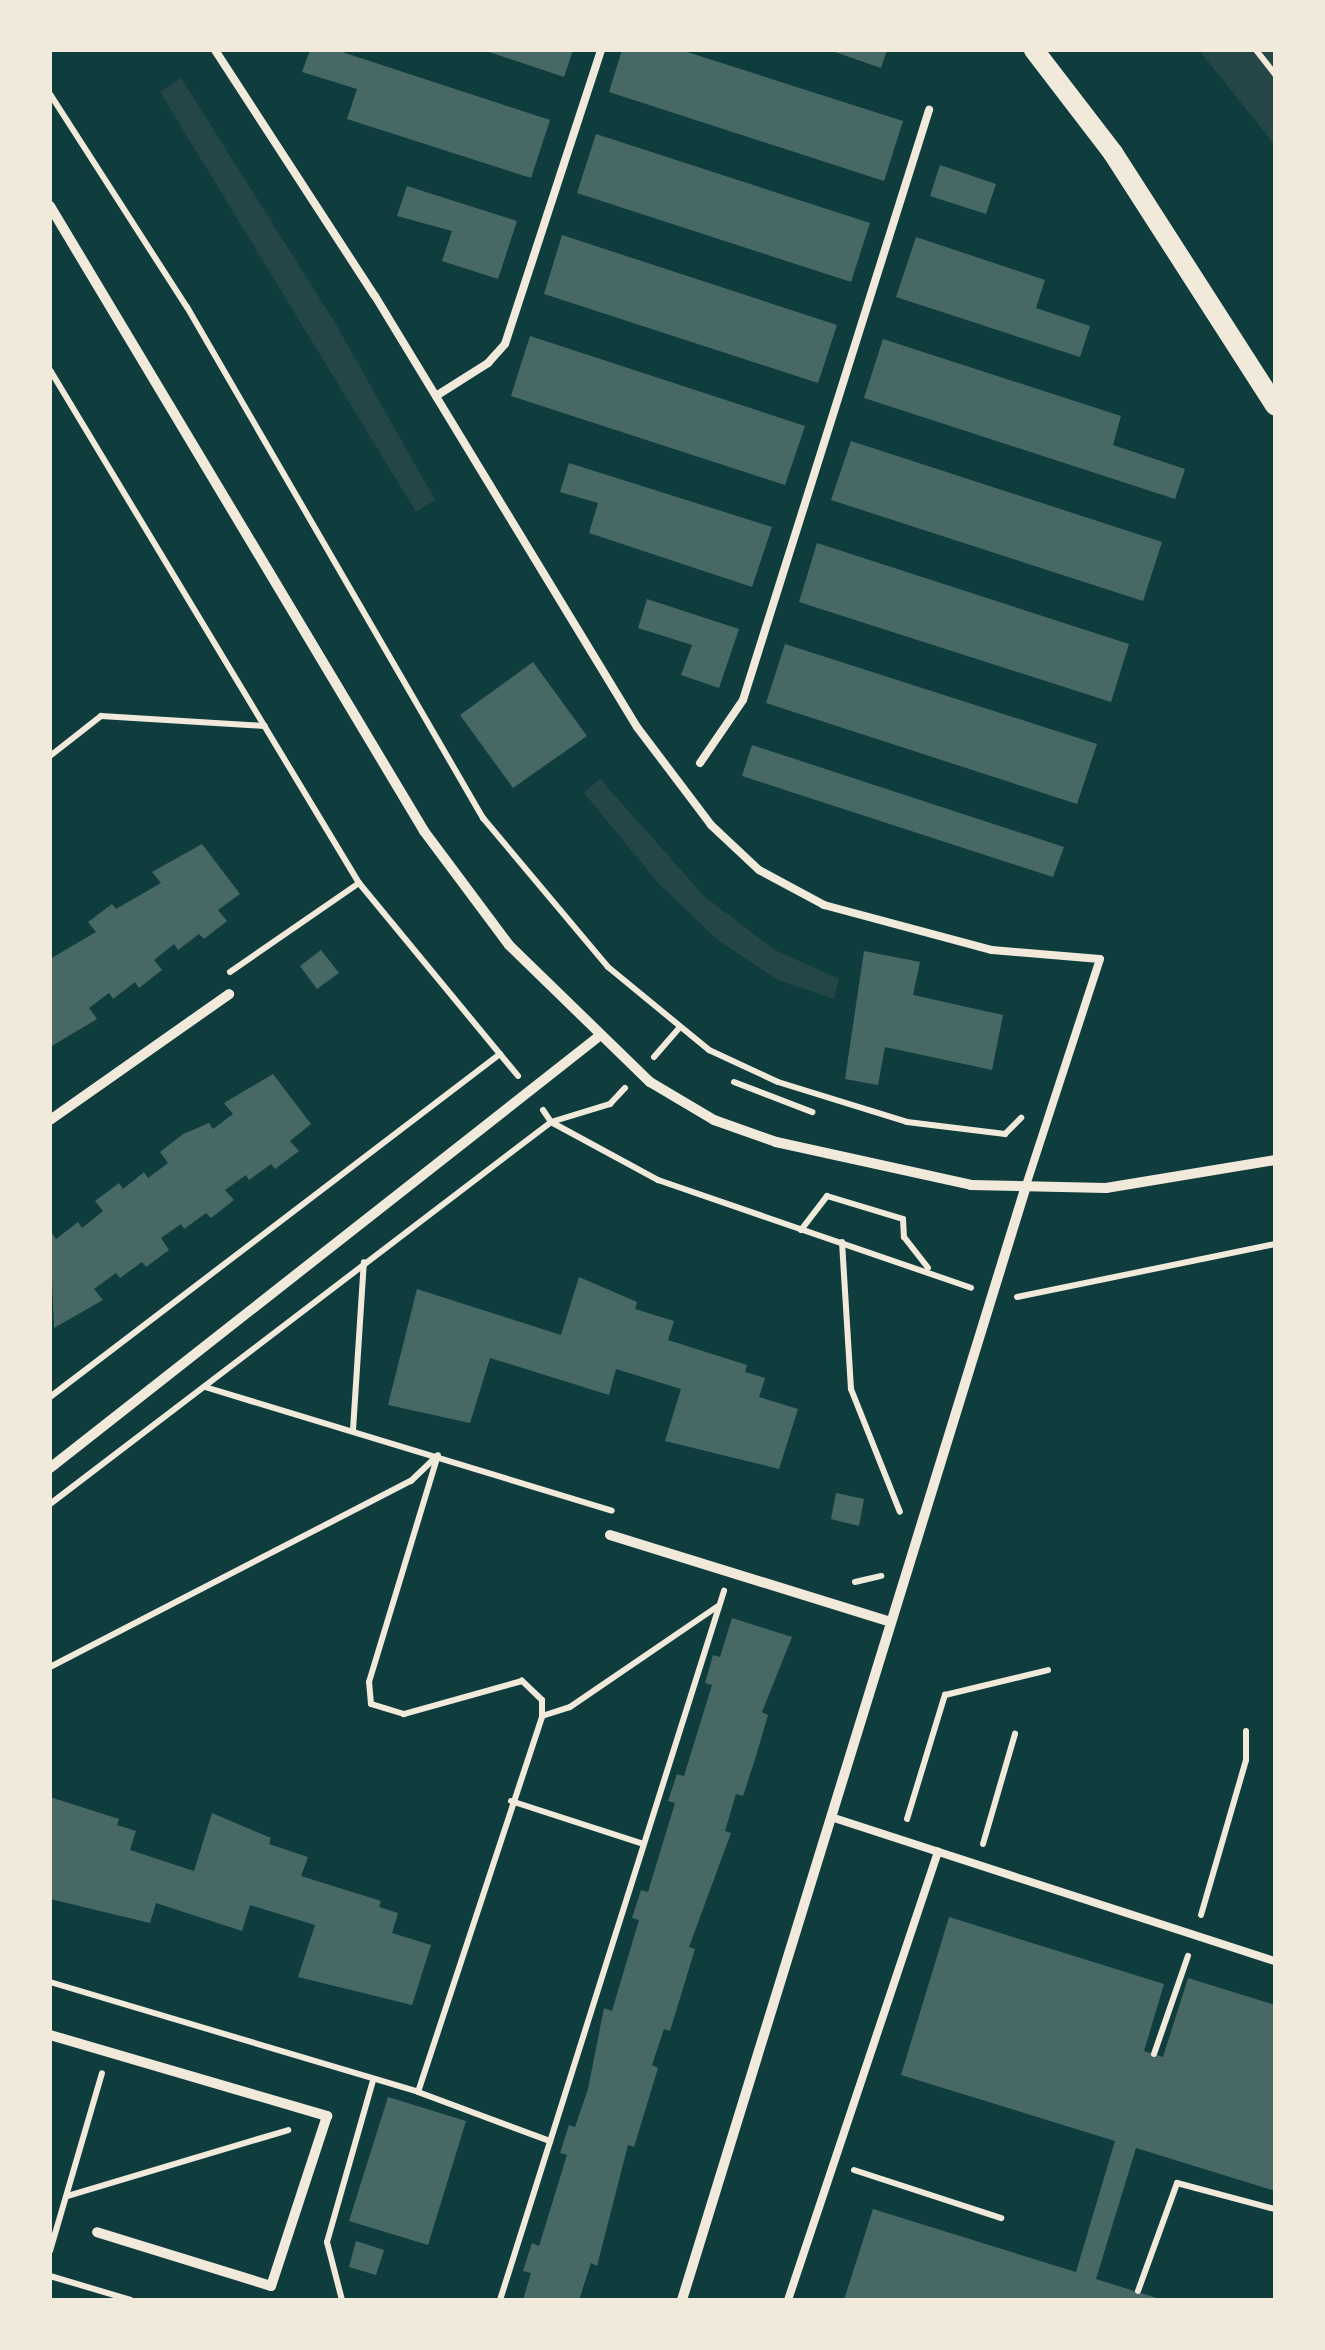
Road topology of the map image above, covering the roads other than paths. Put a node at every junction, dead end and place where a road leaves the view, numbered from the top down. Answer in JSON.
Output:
{"nodes":[{"id":1,"x":215,"y":50,"type":"edge"},
{"id":2,"x":601,"y":50,"type":"edge"},
{"id":3,"x":1034,"y":50,"type":"edge"},
{"id":4,"x":929,"y":110,"type":"dead end"},
{"id":5,"x":50,"y":206,"type":"edge"},
{"id":6,"x":436,"y":396,"type":"junction"},
{"id":7,"x":1275,"y":405,"type":"edge"},
{"id":8,"x":700,"y":763,"type":"dead end"},
{"id":9,"x":229,"y":994,"type":"dead end"},
{"id":10,"x":598,"y":1037,"type":"junction"},
{"id":11,"x":50,"y":1120,"type":"edge"},
{"id":12,"x":1275,"y":1160,"type":"edge"},
{"id":13,"x":1025,"y":1189,"type":"junction"},
{"id":14,"x":50,"y":1468,"type":"edge"},
{"id":15,"x":610,"y":1535,"type":"dead end"},
{"id":16,"x":891,"y":1622,"type":"junction"},
{"id":17,"x":831,"y":1817,"type":"junction"},
{"id":18,"x":938,"y":1851,"type":"junction"},
{"id":19,"x":1275,"y":1961,"type":"edge"},
{"id":20,"x":50,"y":2035,"type":"edge"},
{"id":21,"x":96,"y":2232,"type":"dead end"},
{"id":22,"x":272,"y":2286,"type":"junction"},
{"id":23,"x":275,"y":2300,"type":"edge"},
{"id":24,"x":682,"y":2300,"type":"edge"},
{"id":25,"x":788,"y":2300,"type":"edge"}],
"edges":[{"from":1,"to":6,"type":"lane"},
{"from":2,"to":6,"type":"lane"},
{"from":3,"to":7,"type":"main road"},
{"from":4,"to":8,"type":"lane"},
{"from":5,"to":10,"type":"street"},
{"from":6,"to":13,"type":"lane"},
{"from":9,"to":11,"type":"street"},
{"from":10,"to":13,"type":"street"},
{"from":10,"to":14,"type":"street"},
{"from":12,"to":13,"type":"street"},
{"from":13,"to":16,"type":"street"},
{"from":15,"to":16,"type":"street"},
{"from":16,"to":17,"type":"street"},
{"from":17,"to":18,"type":"lane"},
{"from":17,"to":24,"type":"street"},
{"from":18,"to":19,"type":"lane"},
{"from":18,"to":25,"type":"lane"},
{"from":20,"to":22,"type":"street"},
{"from":21,"to":22,"type":"street"},
{"from":22,"to":23,"type":"lane"}]}
